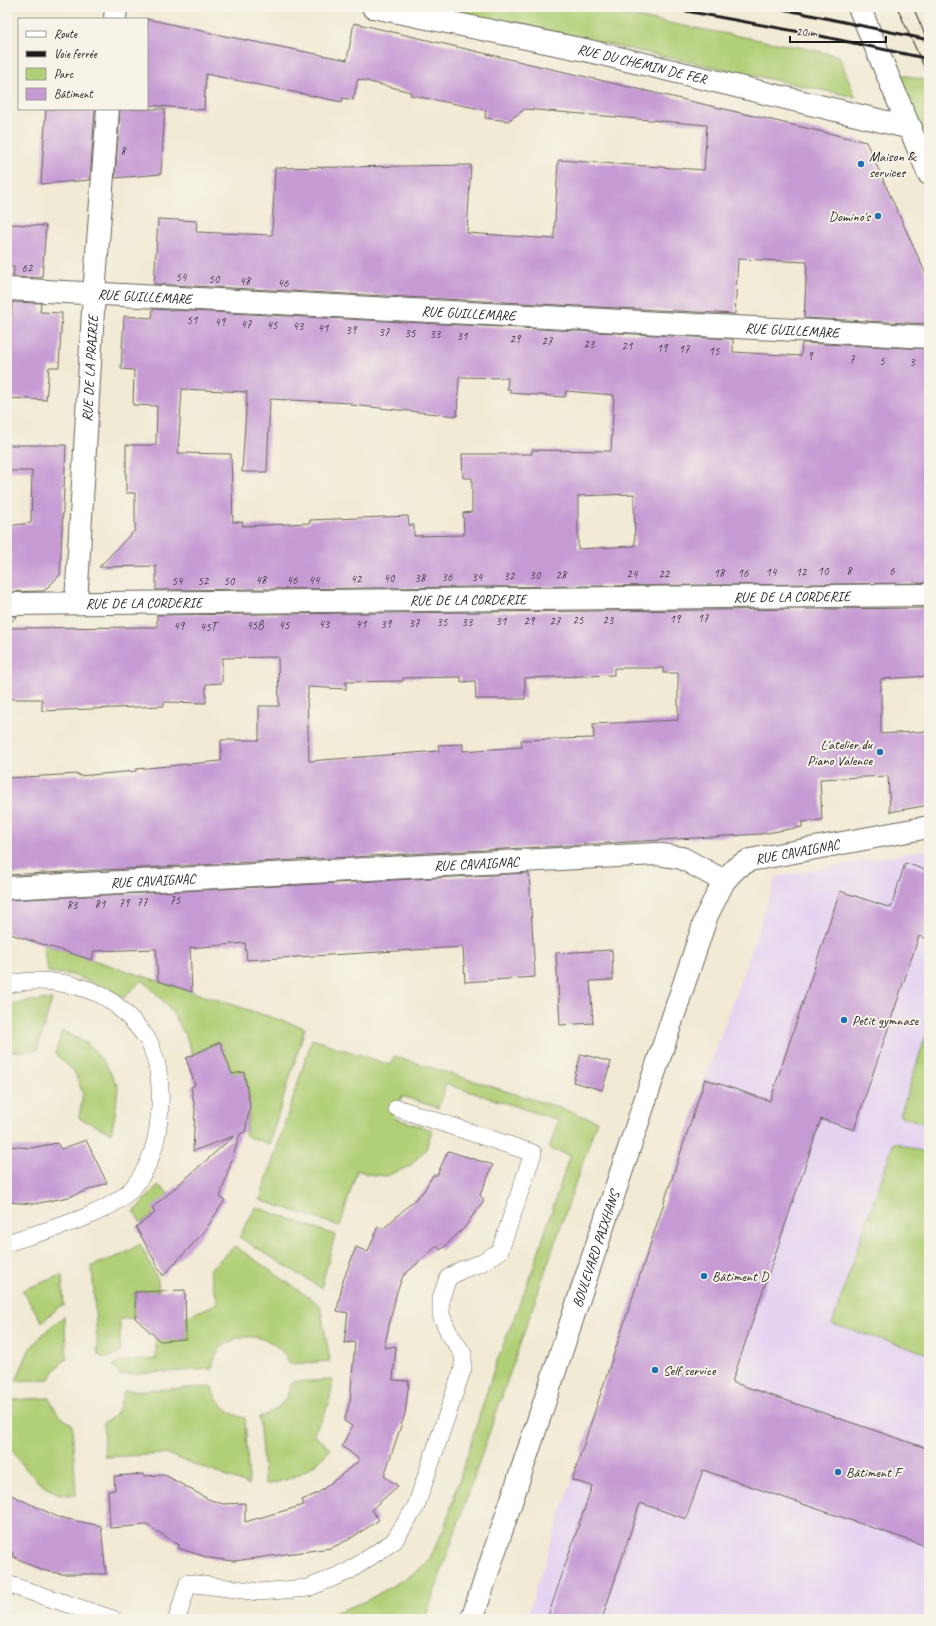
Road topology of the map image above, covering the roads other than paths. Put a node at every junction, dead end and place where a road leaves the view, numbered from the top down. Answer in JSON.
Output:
{"nodes":[{"id":1,"x":116,"y":7,"type":"edge"},
{"id":2,"x":373,"y":7,"type":"edge"},
{"id":3,"x":859,"y":7,"type":"edge"},
{"id":4,"x":115,"y":18,"type":"edge"},
{"id":5,"x":108,"y":110,"type":"edge"},
{"id":6,"x":910,"y":128,"type":"junction"},
{"id":7,"x":929,"y":174,"type":"edge"},
{"id":8,"x":7,"y":289,"type":"edge"},
{"id":9,"x":94,"y":294,"type":"junction"},
{"id":10,"x":929,"y":337,"type":"edge"},
{"id":11,"x":929,"y":595,"type":"edge"},
{"id":12,"x":76,"y":603,"type":"junction"},
{"id":13,"x":7,"y":604,"type":"edge"},
{"id":14,"x":929,"y":827,"type":"edge"},
{"id":15,"x":724,"y":881,"type":"junction"},
{"id":16,"x":7,"y":888,"type":"edge"},
{"id":17,"x":7,"y":985,"type":"edge"},
{"id":18,"x":397,"y":1108,"type":"dead end"},
{"id":19,"x":7,"y":1243,"type":"edge"},
{"id":20,"x":7,"y":1584,"type":"edge"},
{"id":21,"x":113,"y":1619,"type":"edge"},
{"id":22,"x":177,"y":1619,"type":"edge"},
{"id":23,"x":472,"y":1619,"type":"edge"}],
"edges":[{"from":1,"to":4,"type":"street"},
{"from":2,"to":6,"type":"street","name":"RUE DU CHEMIN DE FER"},
{"from":3,"to":6,"type":"street"},
{"from":5,"to":9,"type":"street","name":"RUE DE LA PRAIRIE"},
{"from":6,"to":7,"type":"street"},
{"from":8,"to":9,"type":"street","name":"RUE GUILLEMARE"},
{"from":9,"to":10,"type":"street","name":"RUE GUILLEMARE"},
{"from":9,"to":12,"type":"street","name":"RUE DE LA PRAIRIE"},
{"from":11,"to":12,"type":"street","name":"RUE DE LA CORDERIE"},
{"from":12,"to":13,"type":"street","name":"RUE DE LA CORDERIE"},
{"from":14,"to":15,"type":"street","name":"RUE CAVAIGNAC"},
{"from":15,"to":16,"type":"street","name":"RUE CAVAIGNAC"},
{"from":15,"to":23,"type":"street","name":"BOULEVARD PAIXHANS"},
{"from":17,"to":19,"type":"lane"},
{"from":18,"to":22,"type":"lane"},
{"from":20,"to":21,"type":"lane"}]}
